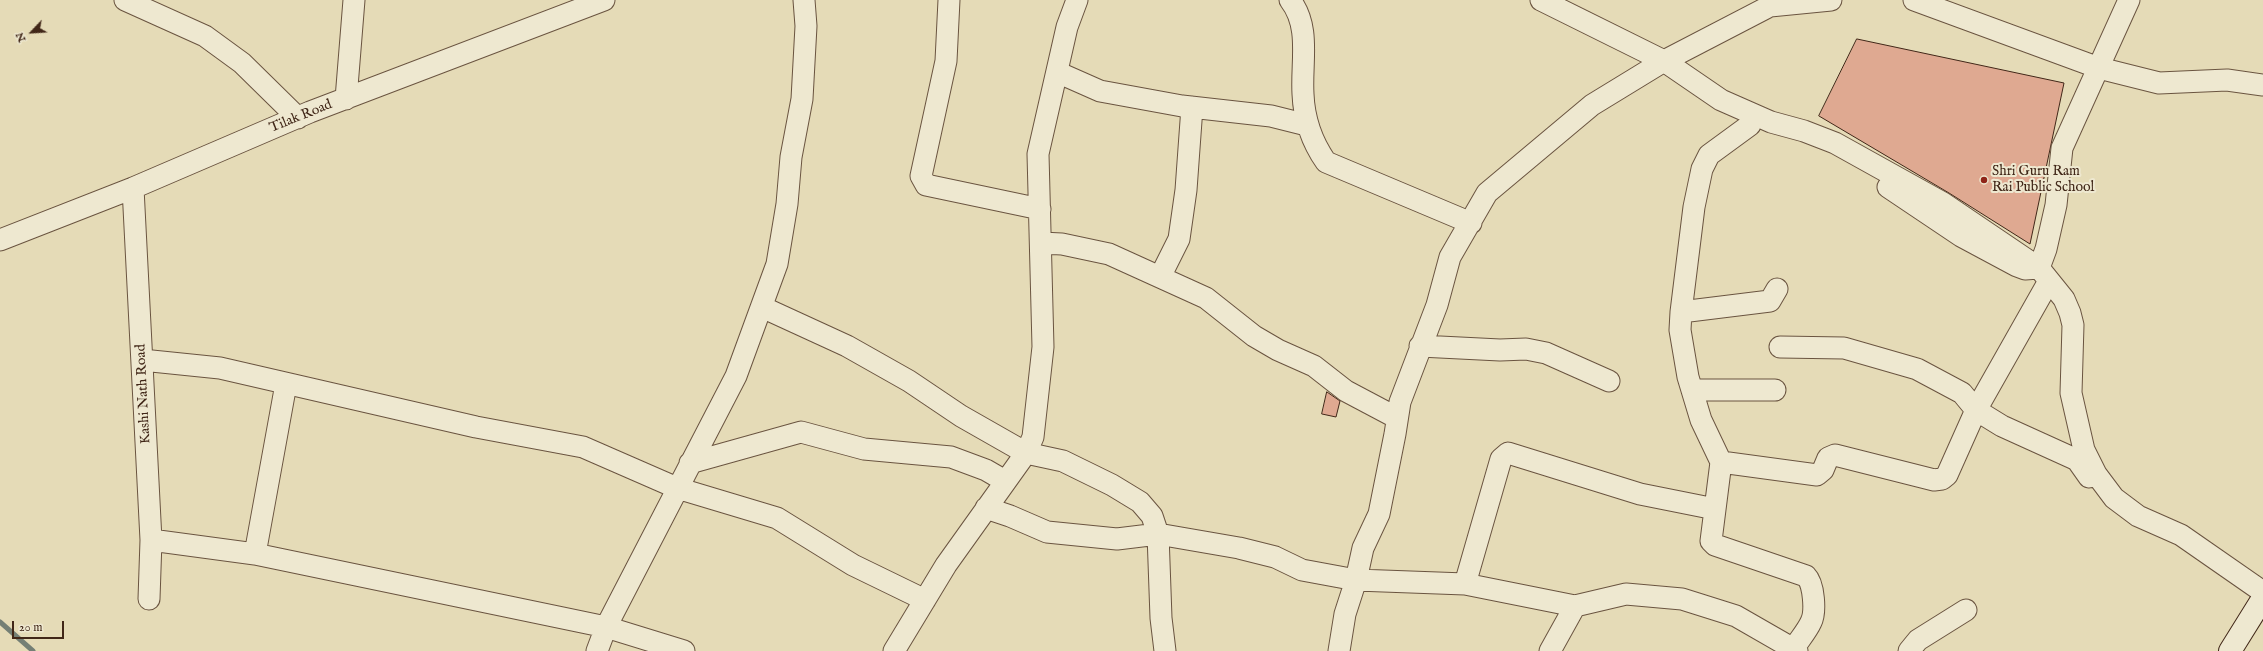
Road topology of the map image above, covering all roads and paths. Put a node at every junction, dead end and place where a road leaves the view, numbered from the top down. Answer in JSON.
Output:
{"nodes":[{"id":1,"x":125,"y":0,"type":"edge"},
{"id":2,"x":354,"y":0,"type":"edge"},
{"id":3,"x":604,"y":0,"type":"edge"},
{"id":4,"x":804,"y":0,"type":"edge"},
{"id":5,"x":949,"y":0,"type":"edge"},
{"id":6,"x":1076,"y":0,"type":"edge"},
{"id":7,"x":1290,"y":0,"type":"edge"},
{"id":8,"x":1540,"y":0,"type":"edge"},
{"id":9,"x":1831,"y":0,"type":"edge"},
{"id":10,"x":1914,"y":0,"type":"edge"},
{"id":11,"x":2129,"y":0,"type":"edge"},
{"id":12,"x":1771,"y":3,"type":"edge"},
{"id":13,"x":1658,"y":65,"type":"junction"},
{"id":14,"x":2099,"y":68,"type":"junction"},
{"id":15,"x":1057,"y":72,"type":"junction"},
{"id":16,"x":2263,"y":84,"type":"edge"},
{"id":17,"x":346,"y":99,"type":"junction"},
{"id":18,"x":1192,"y":107,"type":"junction"},
{"id":19,"x":298,"y":118,"type":"junction"},
{"id":20,"x":1307,"y":125,"type":"junction"},
{"id":21,"x":1750,"y":125,"type":"junction"},
{"id":22,"x":133,"y":188,"type":"junction"},
{"id":23,"x":1040,"y":209,"type":"junction"},
{"id":24,"x":1470,"y":223,"type":"junction"},
{"id":25,"x":0,"y":240,"type":"edge"},
{"id":26,"x":1041,"y":243,"type":"junction"},
{"id":27,"x":2044,"y":275,"type":"junction"},
{"id":28,"x":1160,"y":277,"type":"junction"},
{"id":29,"x":1777,"y":289,"type":"dead end"},
{"id":30,"x":762,"y":307,"type":"junction"},
{"id":31,"x":1681,"y":312,"type":"junction"},
{"id":32,"x":1420,"y":346,"type":"junction"},
{"id":33,"x":1780,"y":347,"type":"dead end"},
{"id":34,"x":142,"y":360,"type":"junction"},
{"id":35,"x":1609,"y":382,"type":"dead end"},
{"id":36,"x":286,"y":384,"type":"junction"},
{"id":37,"x":1692,"y":390,"type":"junction"},
{"id":38,"x":1775,"y":390,"type":"dead end"},
{"id":39,"x":1976,"y":410,"type":"junction"},
{"id":40,"x":1398,"y":418,"type":"junction"},
{"id":41,"x":1026,"y":453,"type":"junction"},
{"id":42,"x":1721,"y":462,"type":"junction"},
{"id":43,"x":690,"y":463,"type":"junction"},
{"id":44,"x":1005,"y":481,"type":"junction"},
{"id":45,"x":677,"y":488,"type":"junction"},
{"id":46,"x":986,"y":508,"type":"junction"},
{"id":47,"x":1715,"y":509,"type":"junction"},
{"id":48,"x":1158,"y":534,"type":"junction"},
{"id":49,"x":151,"y":540,"type":"junction"},
{"id":50,"x":2206,"y":553,"type":"junction"},
{"id":51,"x":254,"y":554,"type":"junction"},
{"id":52,"x":1356,"y":580,"type":"junction"},
{"id":53,"x":1465,"y":584,"type":"junction"},
{"id":54,"x":2263,"y":592,"type":"edge"},
{"id":55,"x":2263,"y":598,"type":"edge"},
{"id":56,"x":149,"y":599,"type":"dead end"},
{"id":57,"x":925,"y":600,"type":"junction"},
{"id":58,"x":1575,"y":606,"type":"junction"},
{"id":59,"x":1966,"y":610,"type":"dead end"},
{"id":60,"x":606,"y":627,"type":"junction"},
{"id":61,"x":1795,"y":650,"type":"edge"},
{"id":62,"x":597,"y":651,"type":"edge"},
{"id":63,"x":681,"y":651,"type":"edge"},
{"id":64,"x":894,"y":651,"type":"edge"},
{"id":65,"x":1165,"y":651,"type":"edge"},
{"id":66,"x":1339,"y":651,"type":"edge"},
{"id":67,"x":1550,"y":651,"type":"edge"},
{"id":68,"x":1910,"y":651,"type":"edge"},
{"id":69,"x":2230,"y":651,"type":"edge"}],
"edges":[{"from":1,"to":19,"type":"street"},
{"from":2,"to":17,"type":"street"},
{"from":3,"to":17,"type":"street","name":"Tilak Road"},
{"from":4,"to":30,"type":"street"},
{"from":5,"to":23,"type":"street"},
{"from":6,"to":15,"type":"street"},
{"from":7,"to":20,"type":"street"},
{"from":8,"to":13,"type":"street"},
{"from":9,"to":12,"type":"street"},
{"from":10,"to":14,"type":"street"},
{"from":11,"to":14,"type":"street"},
{"from":12,"to":13,"type":"street"},
{"from":13,"to":21,"type":"street"},
{"from":13,"to":24,"type":"street"},
{"from":13,"to":27,"type":"street"},
{"from":14,"to":16,"type":"street"},
{"from":14,"to":27,"type":"street"},
{"from":15,"to":18,"type":"street"},
{"from":15,"to":23,"type":"street"},
{"from":17,"to":19,"type":"street","name":"Tilak Road"},
{"from":18,"to":20,"type":"street"},
{"from":18,"to":28,"type":"street"},
{"from":19,"to":22,"type":"street","name":"Tilak Road"},
{"from":20,"to":24,"type":"street"},
{"from":21,"to":27,"type":"street"},
{"from":21,"to":31,"type":"street"},
{"from":22,"to":25,"type":"street","name":"Tilak Road"},
{"from":22,"to":34,"type":"street","name":"Kashi Nath Road"},
{"from":23,"to":26,"type":"street"},
{"from":24,"to":32,"type":"street"},
{"from":26,"to":28,"type":"street"},
{"from":26,"to":41,"type":"street"},
{"from":27,"to":39,"type":"street"},
{"from":27,"to":50,"type":"street"},
{"from":28,"to":40,"type":"street"},
{"from":29,"to":31,"type":"street"},
{"from":30,"to":41,"type":"street"},
{"from":30,"to":43,"type":"street"},
{"from":31,"to":37,"type":"street"},
{"from":32,"to":35,"type":"street"},
{"from":32,"to":40,"type":"street"},
{"from":33,"to":39,"type":"street"},
{"from":34,"to":36,"type":"street"},
{"from":34,"to":49,"type":"street","name":"Kashi Nath Road"},
{"from":36,"to":45,"type":"street"},
{"from":36,"to":51,"type":"street"},
{"from":37,"to":38,"type":"street"},
{"from":37,"to":42,"type":"street"},
{"from":39,"to":42,"type":"street"},
{"from":39,"to":50,"type":"street"},
{"from":40,"to":52,"type":"street"},
{"from":41,"to":44,"type":"street"},
{"from":41,"to":48,"type":"street"},
{"from":42,"to":47,"type":"street"},
{"from":43,"to":44,"type":"street"},
{"from":43,"to":45,"type":"street"},
{"from":44,"to":46,"type":"street"},
{"from":45,"to":57,"type":"street"},
{"from":45,"to":60,"type":"street"},
{"from":46,"to":48,"type":"street"},
{"from":46,"to":57,"type":"street"},
{"from":47,"to":53,"type":"street"},
{"from":47,"to":61,"type":"street"},
{"from":48,"to":52,"type":"street"},
{"from":48,"to":65,"type":"street"},
{"from":49,"to":51,"type":"street"},
{"from":49,"to":56,"type":"street","name":"Kashi Nath Road"},
{"from":50,"to":54,"type":"street"},
{"from":51,"to":60,"type":"street"},
{"from":52,"to":53,"type":"street"},
{"from":52,"to":66,"type":"street"},
{"from":53,"to":58,"type":"street"},
{"from":55,"to":69,"type":"street"},
{"from":57,"to":64,"type":"street"},
{"from":58,"to":61,"type":"street"},
{"from":58,"to":67,"type":"street"},
{"from":59,"to":68,"type":"street"},
{"from":60,"to":62,"type":"street"},
{"from":60,"to":63,"type":"street"}]}
